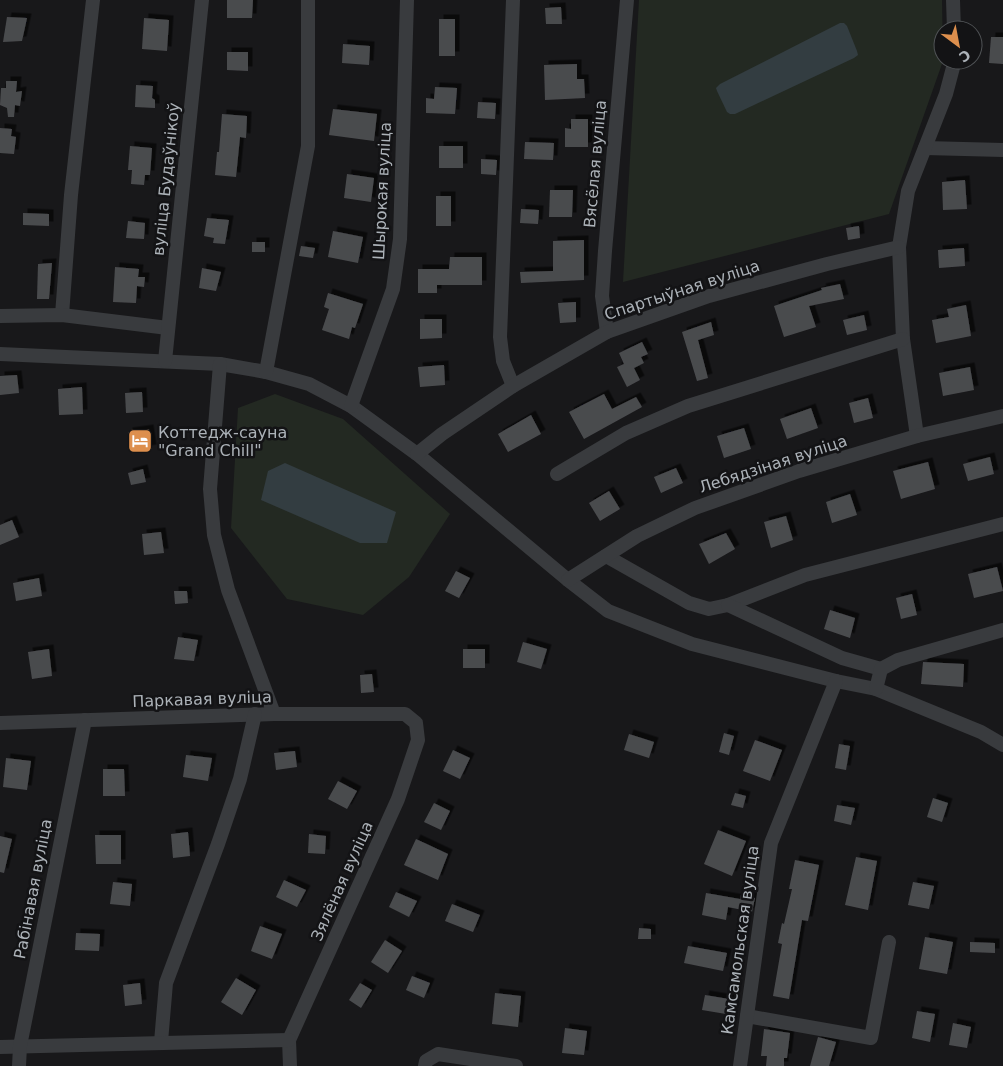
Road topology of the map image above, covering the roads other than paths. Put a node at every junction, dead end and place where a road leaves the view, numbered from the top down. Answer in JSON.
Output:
{"nodes":[{"id":1,"x":93,"y":0,"type":"edge"},
{"id":2,"x":202,"y":0,"type":"edge"},
{"id":3,"x":308,"y":0,"type":"edge"},
{"id":4,"x":406,"y":0,"type":"edge"},
{"id":5,"x":513,"y":0,"type":"edge"},
{"id":6,"x":627,"y":0,"type":"edge"},
{"id":7,"x":953,"y":0,"type":"edge"},
{"id":8,"x":954,"y":20,"type":"edge"},
{"id":9,"x":952,"y":70,"type":"edge"},
{"id":10,"x":926,"y":148,"type":"junction"},
{"id":11,"x":1003,"y":150,"type":"edge"},
{"id":12,"x":899,"y":247,"type":"junction"},
{"id":13,"x":62,"y":315,"type":"junction"},
{"id":14,"x":0,"y":316,"type":"edge"},
{"id":15,"x":168,"y":328,"type":"junction"},
{"id":16,"x":606,"y":332,"type":"junction"},
{"id":17,"x":903,"y":339,"type":"junction"},
{"id":18,"x":0,"y":354,"type":"edge"},
{"id":19,"x":165,"y":361,"type":"junction"},
{"id":20,"x":220,"y":364,"type":"junction"},
{"id":21,"x":266,"y":372,"type":"junction"},
{"id":22,"x":513,"y":386,"type":"junction"},
{"id":23,"x":351,"y":406,"type":"junction"},
{"id":24,"x":1003,"y":416,"type":"edge"},
{"id":25,"x":917,"y":436,"type":"junction"},
{"id":26,"x":417,"y":454,"type":"junction"},
{"id":27,"x":556,"y":474,"type":"dead end"},
{"id":28,"x":1003,"y":524,"type":"edge"},
{"id":29,"x":606,"y":556,"type":"junction"},
{"id":30,"x":568,"y":580,"type":"junction"},
{"id":31,"x":728,"y":605,"type":"junction"},
{"id":32,"x":1003,"y":630,"type":"edge"},
{"id":33,"x":881,"y":669,"type":"junction"},
{"id":34,"x":836,"y":681,"type":"junction"},
{"id":35,"x":876,"y":688,"type":"junction"},
{"id":36,"x":255,"y":714,"type":"junction"},
{"id":37,"x":274,"y":714,"type":"junction"},
{"id":38,"x":405,"y":714,"type":"joint"},
{"id":39,"x":85,"y":720,"type":"junction"},
{"id":40,"x":0,"y":723,"type":"edge"},
{"id":41,"x":1003,"y":745,"type":"edge"},
{"id":42,"x":889,"y":942,"type":"dead end"},
{"id":43,"x":747,"y":1016,"type":"junction"},
{"id":44,"x":289,"y":1040,"type":"junction"},
{"id":45,"x":160,"y":1042,"type":"junction"},
{"id":46,"x":20,"y":1046,"type":"junction"},
{"id":47,"x":0,"y":1047,"type":"edge"},
{"id":48,"x":19,"y":1066,"type":"edge"},
{"id":49,"x":290,"y":1066,"type":"edge"},
{"id":50,"x":425,"y":1066,"type":"edge"},
{"id":51,"x":516,"y":1066,"type":"edge"},
{"id":52,"x":740,"y":1066,"type":"edge"}],
"edges":[{"from":1,"to":13,"type":"street"},
{"from":2,"to":15,"type":"street","name":"вуліца Будаўнікоў"},
{"from":3,"to":21,"type":"street"},
{"from":4,"to":23,"type":"street","name":"Шырокая вуліца"},
{"from":5,"to":22,"type":"street"},
{"from":6,"to":16,"type":"street","name":"Вясёлая вуліца"},
{"from":7,"to":8,"type":"street"},
{"from":9,"to":10,"type":"street"},
{"from":10,"to":11,"type":"street"},
{"from":10,"to":12,"type":"street"},
{"from":12,"to":16,"type":"street","name":"Спартыўная вуліца"},
{"from":12,"to":17,"type":"street"},
{"from":13,"to":14,"type":"street"},
{"from":13,"to":15,"type":"street"},
{"from":15,"to":19,"type":"street","name":"вуліца Будаўнікоў"},
{"from":16,"to":22,"type":"street","name":"Спартыўная вуліца"},
{"from":17,"to":25,"type":"street"},
{"from":17,"to":27,"type":"street"},
{"from":18,"to":19,"type":"street"},
{"from":19,"to":20,"type":"street"},
{"from":20,"to":21,"type":"street"},
{"from":20,"to":37,"type":"street"},
{"from":21,"to":23,"type":"street"},
{"from":22,"to":26,"type":"street","name":"Спартыўная вуліца"},
{"from":23,"to":26,"type":"street"},
{"from":24,"to":25,"type":"street","name":"Лебядзіная вуліца"},
{"from":25,"to":29,"type":"street","name":"Лебядзіная вуліца"},
{"from":26,"to":30,"type":"street"},
{"from":28,"to":31,"type":"street"},
{"from":29,"to":30,"type":"street","name":"Лебядзіная вуліца"},
{"from":29,"to":31,"type":"street"},
{"from":30,"to":34,"type":"street"},
{"from":31,"to":33,"type":"street"},
{"from":32,"to":33,"type":"street"},
{"from":33,"to":35,"type":"street"},
{"from":34,"to":35,"type":"street"},
{"from":34,"to":43,"type":"street","name":"Камсамольская вуліца"},
{"from":35,"to":41,"type":"street"},
{"from":36,"to":37,"type":"street","name":"Паркавая вуліца"},
{"from":36,"to":39,"type":"street","name":"Паркавая вуліца"},
{"from":36,"to":45,"type":"street"},
{"from":37,"to":38,"type":"street","name":"Паркавая вуліца"},
{"from":38,"to":44,"type":"street","name":"Зялёная вуліца"},
{"from":39,"to":40,"type":"street","name":"Паркавая вуліца"},
{"from":39,"to":46,"type":"street","name":"Рабінавая вуліца"},
{"from":42,"to":43,"type":"street"},
{"from":43,"to":52,"type":"street","name":"Камсамольская вуліца"},
{"from":44,"to":45,"type":"street"},
{"from":44,"to":49,"type":"street","name":"Зялёная вуліца"},
{"from":45,"to":46,"type":"street"},
{"from":46,"to":47,"type":"street"},
{"from":46,"to":48,"type":"street","name":"Рабінавая вуліца"},
{"from":50,"to":51,"type":"street"}]}
